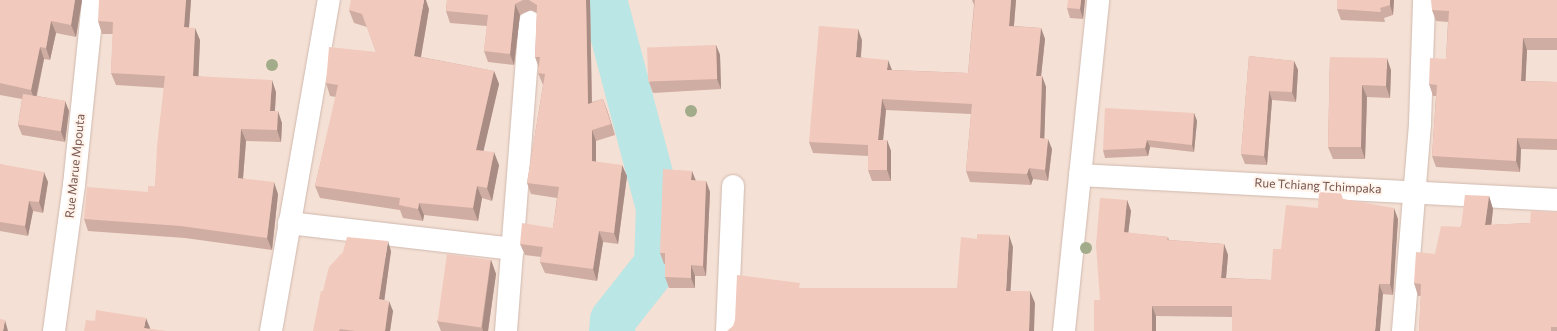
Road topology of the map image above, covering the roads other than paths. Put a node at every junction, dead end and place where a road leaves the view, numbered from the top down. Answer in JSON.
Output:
{"nodes":[{"id":1,"x":93,"y":0,"type":"edge"},
{"id":2,"x":329,"y":0,"type":"edge"},
{"id":3,"x":1098,"y":0,"type":"edge"},
{"id":4,"x":1424,"y":0,"type":"edge"},
{"id":5,"x":530,"y":22,"type":"dead end"},
{"id":6,"x":1080,"y":175,"type":"junction"},
{"id":7,"x":733,"y":186,"type":"dead end"},
{"id":8,"x":1415,"y":191,"type":"junction"},
{"id":9,"x":1557,"y":200,"type":"edge"},
{"id":10,"x":289,"y":223,"type":"junction"},
{"id":11,"x":514,"y":249,"type":"junction"},
{"id":12,"x":54,"y":331,"type":"edge"},
{"id":13,"x":271,"y":331,"type":"edge"},
{"id":14,"x":506,"y":331,"type":"edge"},
{"id":15,"x":727,"y":331,"type":"edge"},
{"id":16,"x":1064,"y":331,"type":"edge"},
{"id":17,"x":1403,"y":331,"type":"edge"}],
"edges":[{"from":1,"to":12,"type":"street","name":"Rue Marue Mpouta"},
{"from":2,"to":10,"type":"street"},
{"from":3,"to":6,"type":"street"},
{"from":4,"to":8,"type":"street"},
{"from":5,"to":11,"type":"street"},
{"from":6,"to":8,"type":"street","name":"Rue Tchiang Tchimpaka"},
{"from":6,"to":16,"type":"street"},
{"from":7,"to":15,"type":"street"},
{"from":8,"to":9,"type":"street","name":"Rue Tchiang Tchimpaka"},
{"from":8,"to":17,"type":"street"},
{"from":10,"to":11,"type":"street"},
{"from":10,"to":13,"type":"street"},
{"from":11,"to":14,"type":"street"}]}
